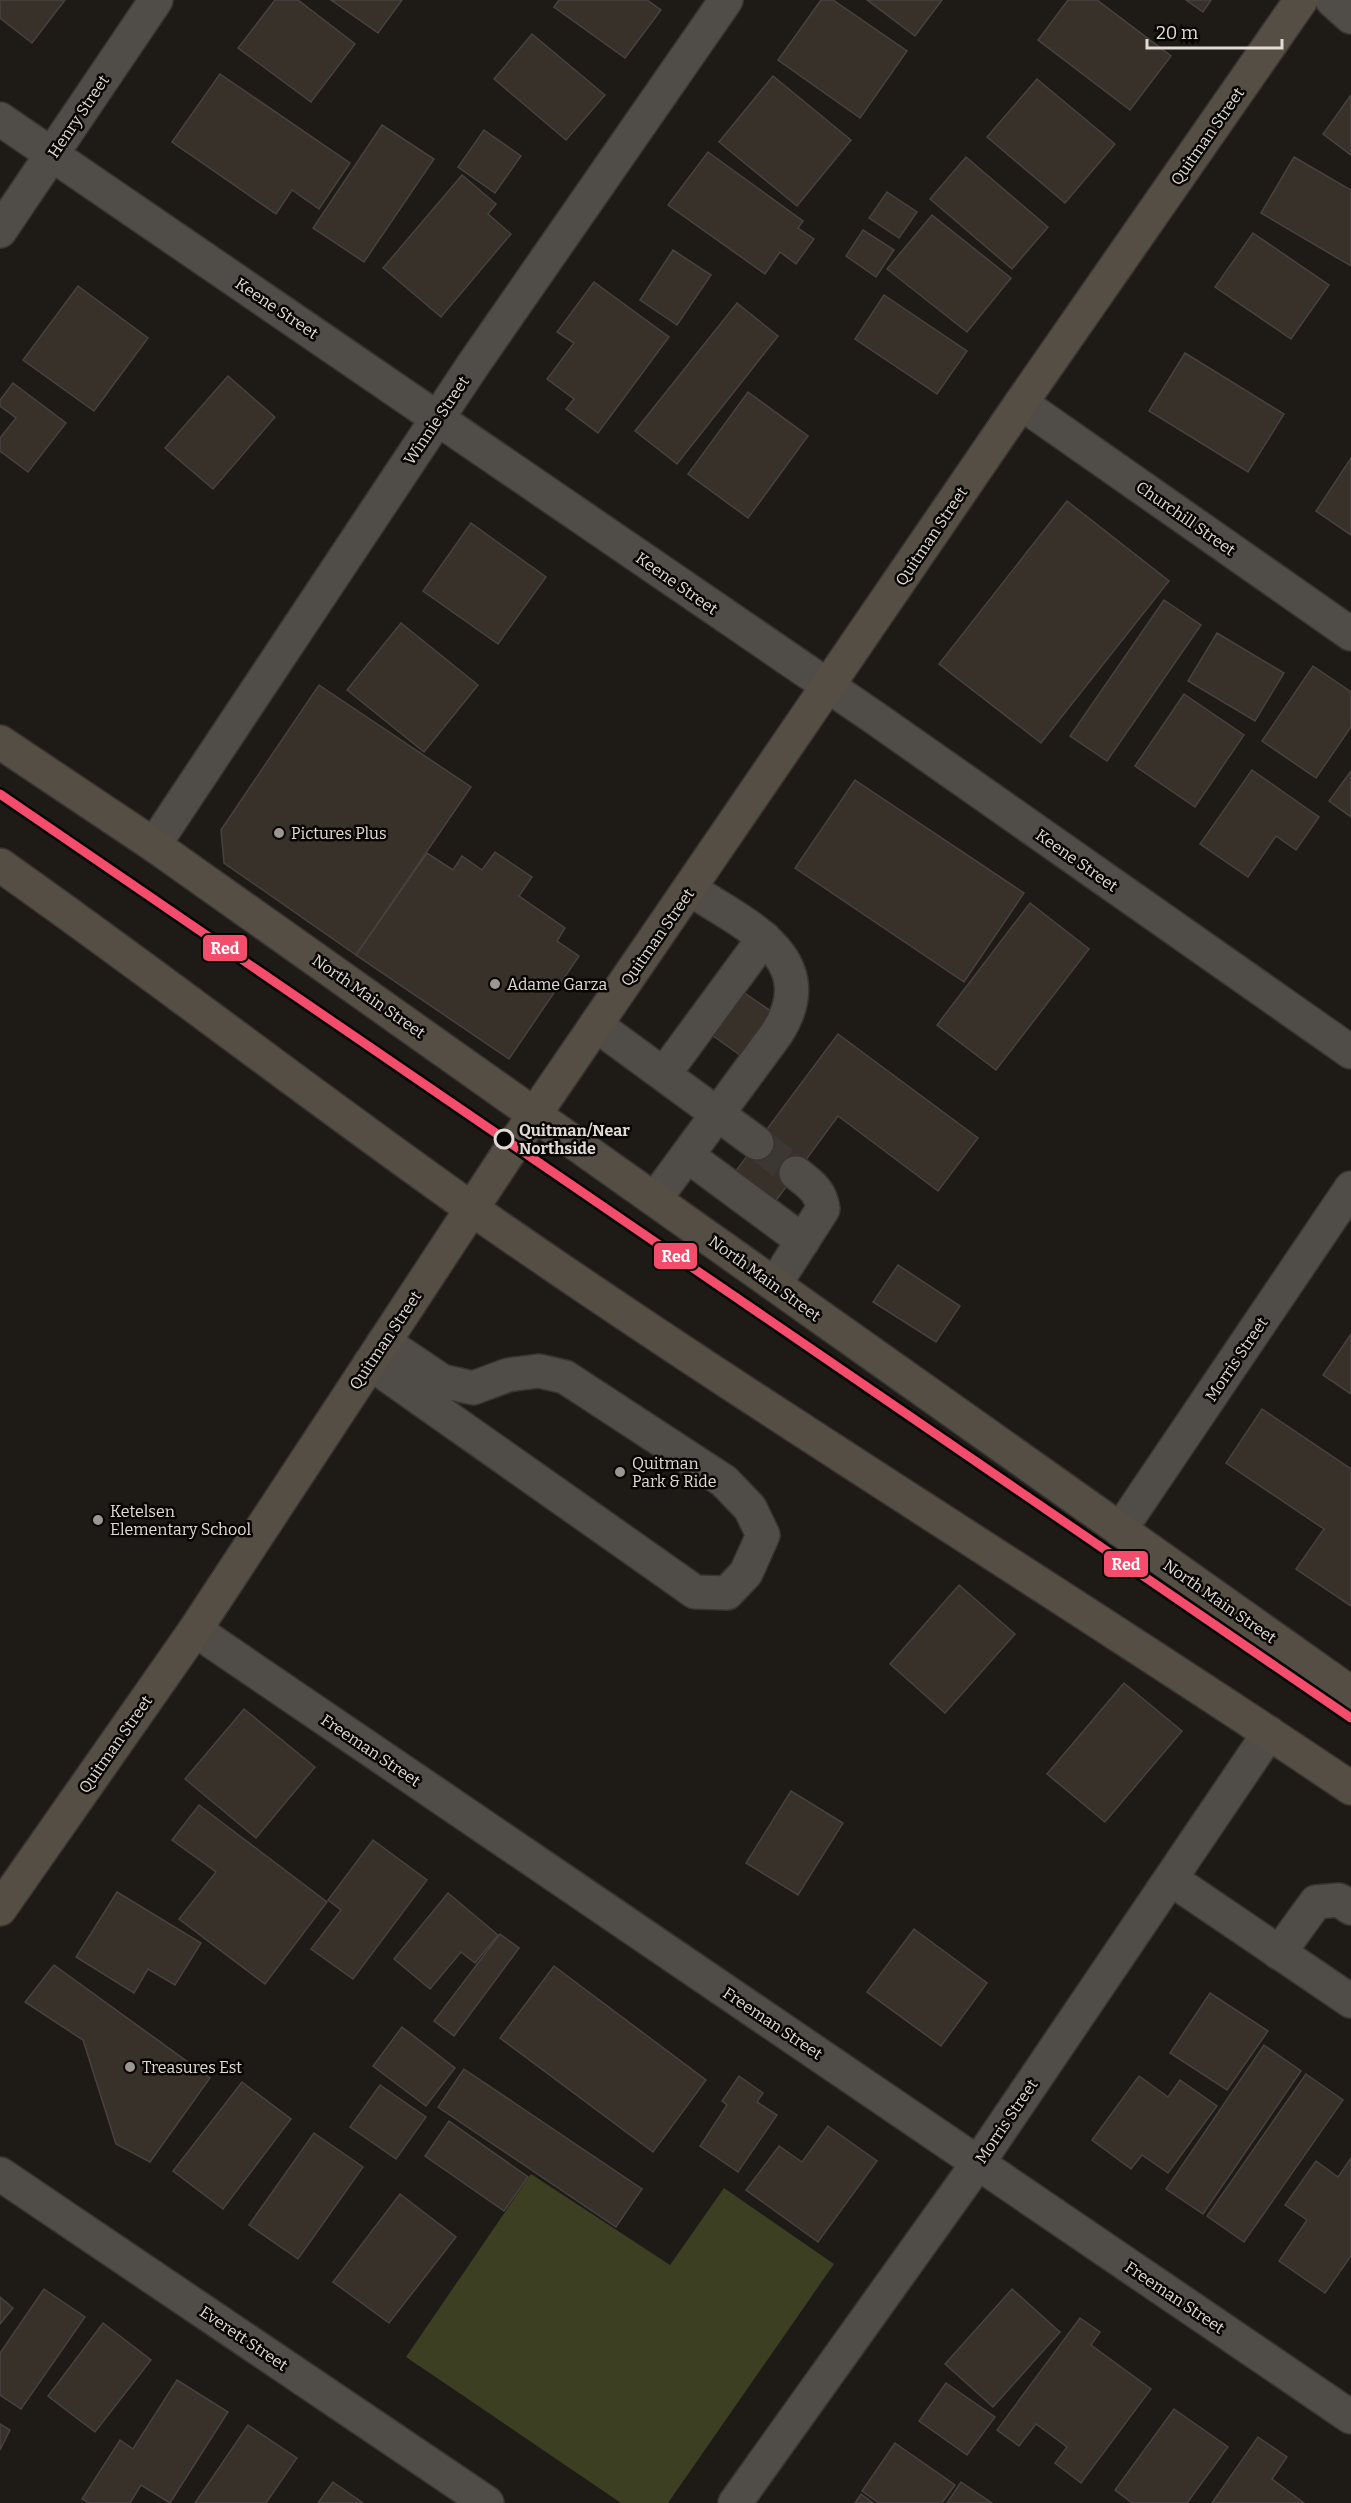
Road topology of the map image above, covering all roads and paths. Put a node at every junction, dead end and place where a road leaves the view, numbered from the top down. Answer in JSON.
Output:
{"nodes":[{"id":1,"x":156,"y":0,"type":"edge"},
{"id":2,"x":726,"y":0,"type":"edge"},
{"id":3,"x":1301,"y":0,"type":"edge"},
{"id":4,"x":1332,"y":0,"type":"edge"},
{"id":5,"x":1351,"y":17,"type":"edge"},
{"id":6,"x":0,"y":119,"type":"edge"},
{"id":7,"x":53,"y":154,"type":"junction"},
{"id":8,"x":0,"y":231,"type":"edge"},
{"id":9,"x":1021,"y":403,"type":"junction"},
{"id":10,"x":438,"y":418,"type":"junction"},
{"id":11,"x":1351,"y":634,"type":"edge"},
{"id":12,"x":828,"y":686,"type":"junction"},
{"id":13,"x":0,"y":742,"type":"edge"},
{"id":14,"x":154,"y":845,"type":"junction"},
{"id":15,"x":0,"y":865,"type":"edge"},
{"id":16,"x":690,"y":889,"type":"junction"},
{"id":17,"x":764,"y":938,"type":"junction"},
{"id":18,"x":596,"y":1025,"type":"junction"},
{"id":19,"x":1351,"y":1052,"type":"edge"},
{"id":20,"x":664,"y":1074,"type":"junction"},
{"id":21,"x":716,"y":1113,"type":"junction"},
{"id":22,"x":536,"y":1114,"type":"junction"},
{"id":23,"x":757,"y":1143,"type":"tunnel mouth"},
{"id":24,"x":688,"y":1156,"type":"junction"},
{"id":25,"x":796,"y":1173,"type":"tunnel mouth"},
{"id":26,"x":1351,"y":1188,"type":"edge"},
{"id":27,"x":655,"y":1199,"type":"junction"},
{"id":28,"x":472,"y":1209,"type":"junction"},
{"id":29,"x":803,"y":1241,"type":"junction"},
{"id":30,"x":775,"y":1284,"type":"junction"},
{"id":31,"x":377,"y":1353,"type":"junction"},
{"id":32,"x":1120,"y":1530,"type":"junction"},
{"id":33,"x":195,"y":1630,"type":"junction"},
{"id":34,"x":1351,"y":1693,"type":"edge"},
{"id":35,"x":1269,"y":1733,"type":"junction"},
{"id":36,"x":1351,"y":1788,"type":"edge"},
{"id":37,"x":1171,"y":1879,"type":"junction"},
{"id":38,"x":1351,"y":1908,"type":"edge"},
{"id":39,"x":0,"y":1909,"type":"edge"},
{"id":40,"x":1279,"y":1953,"type":"junction"},
{"id":41,"x":1351,"y":2001,"type":"edge"},
{"id":42,"x":978,"y":2163,"type":"junction"},
{"id":43,"x":0,"y":2174,"type":"edge"},
{"id":44,"x":1351,"y":2417,"type":"edge"},
{"id":45,"x":487,"y":2503,"type":"edge"},
{"id":46,"x":735,"y":2503,"type":"edge"}],
"edges":[{"from":1,"to":7,"type":"street","name":"Henry Street"},
{"from":2,"to":10,"type":"street","name":"Winnie Street"},
{"from":3,"to":9,"type":"main road","name":"Quitman Street"},
{"from":4,"to":5,"type":"street"},
{"from":6,"to":7,"type":"street","name":"Keene Street"},
{"from":7,"to":8,"type":"street","name":"Henry Street"},
{"from":7,"to":10,"type":"street","name":"Keene Street"},
{"from":9,"to":11,"type":"street","name":"Churchill Street"},
{"from":9,"to":12,"type":"main road","name":"Quitman Street"},
{"from":10,"to":12,"type":"street","name":"Keene Street"},
{"from":10,"to":14,"type":"street","name":"Winnie Street"},
{"from":12,"to":16,"type":"main road","name":"Quitman Street"},
{"from":12,"to":19,"type":"street","name":"Keene Street"},
{"from":13,"to":14,"type":"main road","name":"North Main Street"},
{"from":14,"to":22,"type":"main road","name":"North Main Street"},
{"from":15,"to":28,"type":"main road"},
{"from":16,"to":17,"type":"street"},
{"from":16,"to":18,"type":"main road","name":"Quitman Street"},
{"from":17,"to":20,"type":"street"},
{"from":17,"to":21,"type":"street"},
{"from":18,"to":20,"type":"street"},
{"from":18,"to":22,"type":"main road","name":"Quitman Street"},
{"from":20,"to":21,"type":"street"},
{"from":21,"to":23,"type":"street"},
{"from":21,"to":24,"type":"street"},
{"from":22,"to":27,"type":"main road","name":"North Main Street"},
{"from":22,"to":28,"type":"main road","name":"Quitman Street"},
{"from":24,"to":27,"type":"street"},
{"from":24,"to":29,"type":"street"},
{"from":25,"to":29,"type":"street"},
{"from":26,"to":32,"type":"street","name":"Morris Street"},
{"from":27,"to":30,"type":"main road","name":"North Main Street"},
{"from":28,"to":31,"type":"main road","name":"Quitman Street"},
{"from":28,"to":35,"type":"main road"},
{"from":29,"to":30,"type":"street"},
{"from":30,"to":32,"type":"main road","name":"North Main Street"},
{"from":31,"to":31,"type":"street"},
{"from":31,"to":33,"type":"main road","name":"Quitman Street"},
{"from":32,"to":34,"type":"main road","name":"North Main Street"},
{"from":33,"to":39,"type":"main road","name":"Quitman Street"},
{"from":33,"to":42,"type":"street","name":"Freeman Street"},
{"from":35,"to":36,"type":"main road"},
{"from":35,"to":37,"type":"street","name":"Morris Street"},
{"from":37,"to":40,"type":"street"},
{"from":37,"to":42,"type":"street","name":"Morris Street"},
{"from":38,"to":40,"type":"street"},
{"from":40,"to":41,"type":"street"},
{"from":42,"to":44,"type":"street","name":"Freeman Street"},
{"from":42,"to":46,"type":"street","name":"Morris Street"},
{"from":43,"to":45,"type":"street","name":"Everett Street"}]}
